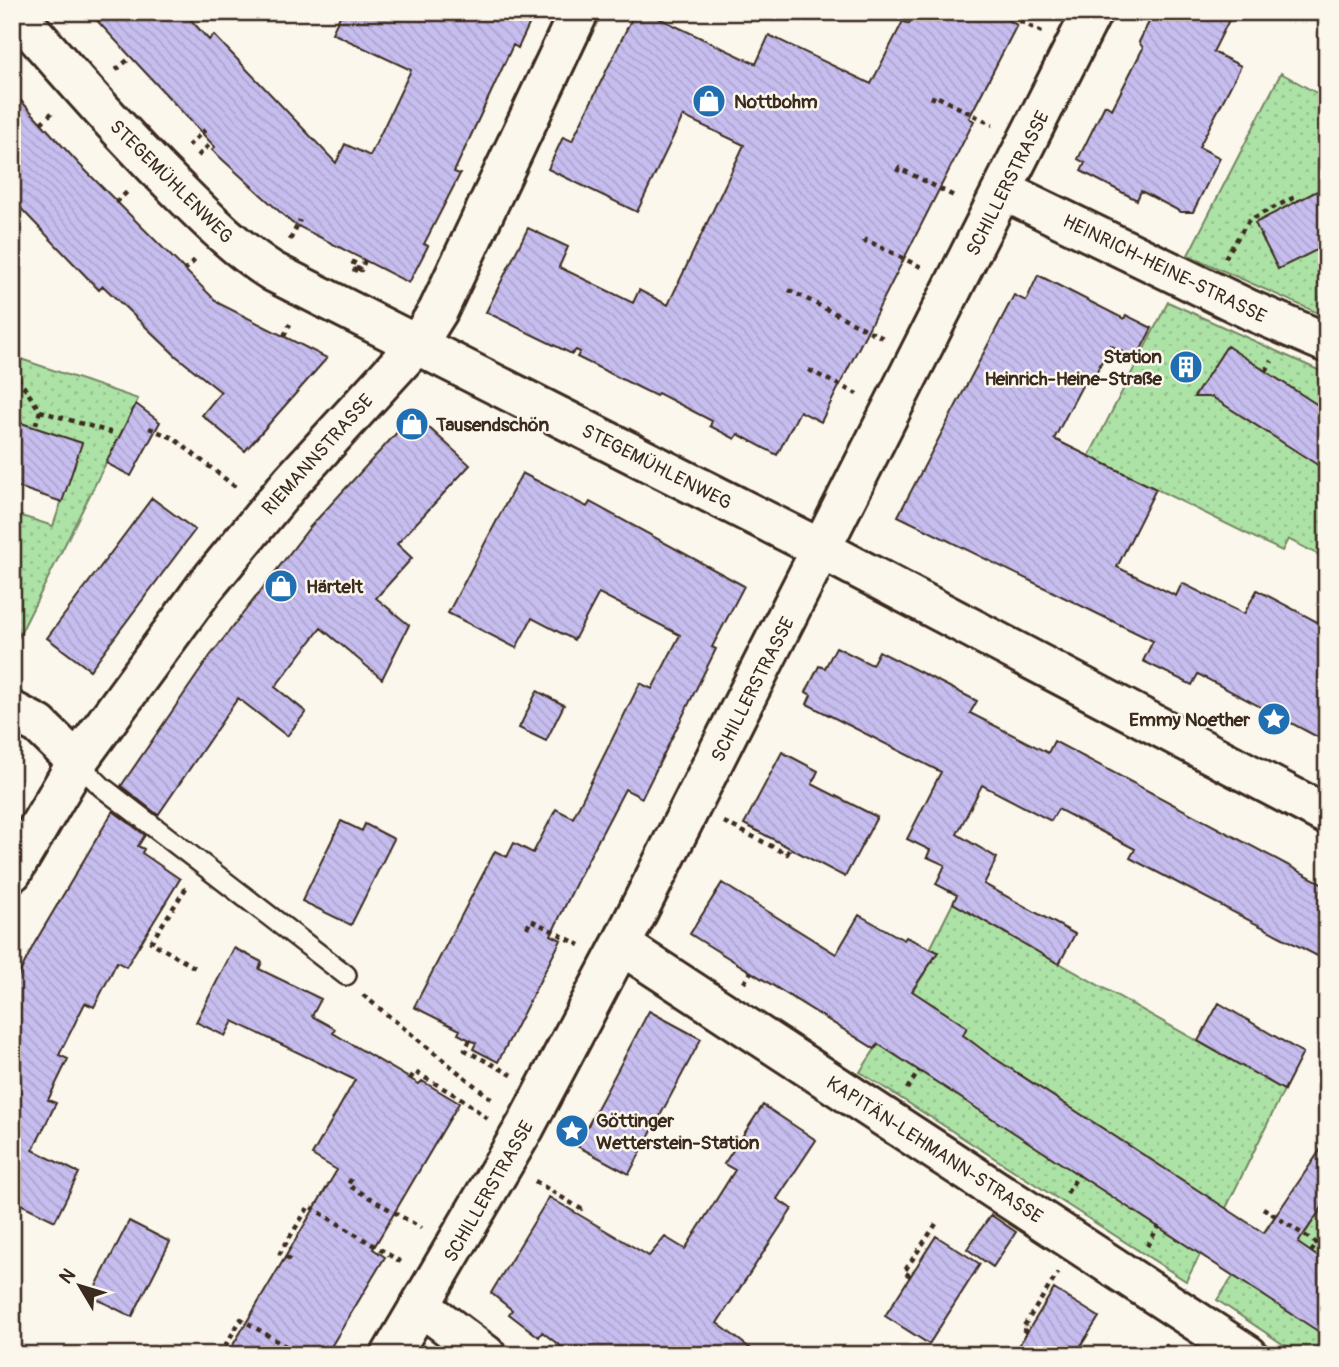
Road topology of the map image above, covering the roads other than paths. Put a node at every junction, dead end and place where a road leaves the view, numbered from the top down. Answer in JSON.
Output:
{"nodes":[{"id":1,"x":15,"y":12,"type":"edge"},
{"id":2,"x":579,"y":12,"type":"edge"},
{"id":3,"x":1092,"y":12,"type":"edge"},
{"id":4,"x":1004,"y":191,"type":"junction"},
{"id":5,"x":418,"y":343,"type":"junction"},
{"id":6,"x":1327,"y":343,"type":"edge"},
{"id":7,"x":823,"y":550,"type":"junction"},
{"id":8,"x":12,"y":712,"type":"edge"},
{"id":9,"x":77,"y":762,"type":"junction"},
{"id":10,"x":1327,"y":815,"type":"edge"},
{"id":11,"x":12,"y":872,"type":"edge"},
{"id":12,"x":616,"y":953,"type":"junction"},
{"id":13,"x":346,"y":975,"type":"road end"},
{"id":14,"x":428,"y":1294,"type":"junction"},
{"id":15,"x":391,"y":1355,"type":"edge"},
{"id":16,"x":486,"y":1355,"type":"edge"},
{"id":17,"x":1248,"y":1355,"type":"edge"}],
"edges":[{"from":1,"to":5,"type":"street","name":"STEGEMÜHLENWEG"},
{"from":2,"to":5,"type":"street","name":"RIEMANNSTRASSE"},
{"from":3,"to":4,"type":"street","name":"SCHILLERSTRASSE"},
{"from":4,"to":6,"type":"street","name":"HEINRICH-HEINE-STRASSE"},
{"from":4,"to":7,"type":"street","name":"SCHILLERSTRASSE"},
{"from":5,"to":7,"type":"street","name":"STEGEMÜHLENWEG"},
{"from":5,"to":9,"type":"street","name":"RIEMANNSTRASSE"},
{"from":7,"to":10,"type":"street","name":"STEGEMÜHLENWEG"},
{"from":7,"to":12,"type":"street","name":"SCHILLERSTRASSE"},
{"from":8,"to":9,"type":"street"},
{"from":9,"to":11,"type":"street","name":"RIEMANNSTRASSE"},
{"from":9,"to":13,"type":"lane"},
{"from":12,"to":14,"type":"street","name":"SCHILLERSTRASSE"},
{"from":12,"to":17,"type":"street","name":"KAPITÄN-LEHMANN-STRASSE"},
{"from":14,"to":15,"type":"street","name":"SCHILLERSTRASSE"},
{"from":14,"to":16,"type":"street"}]}
